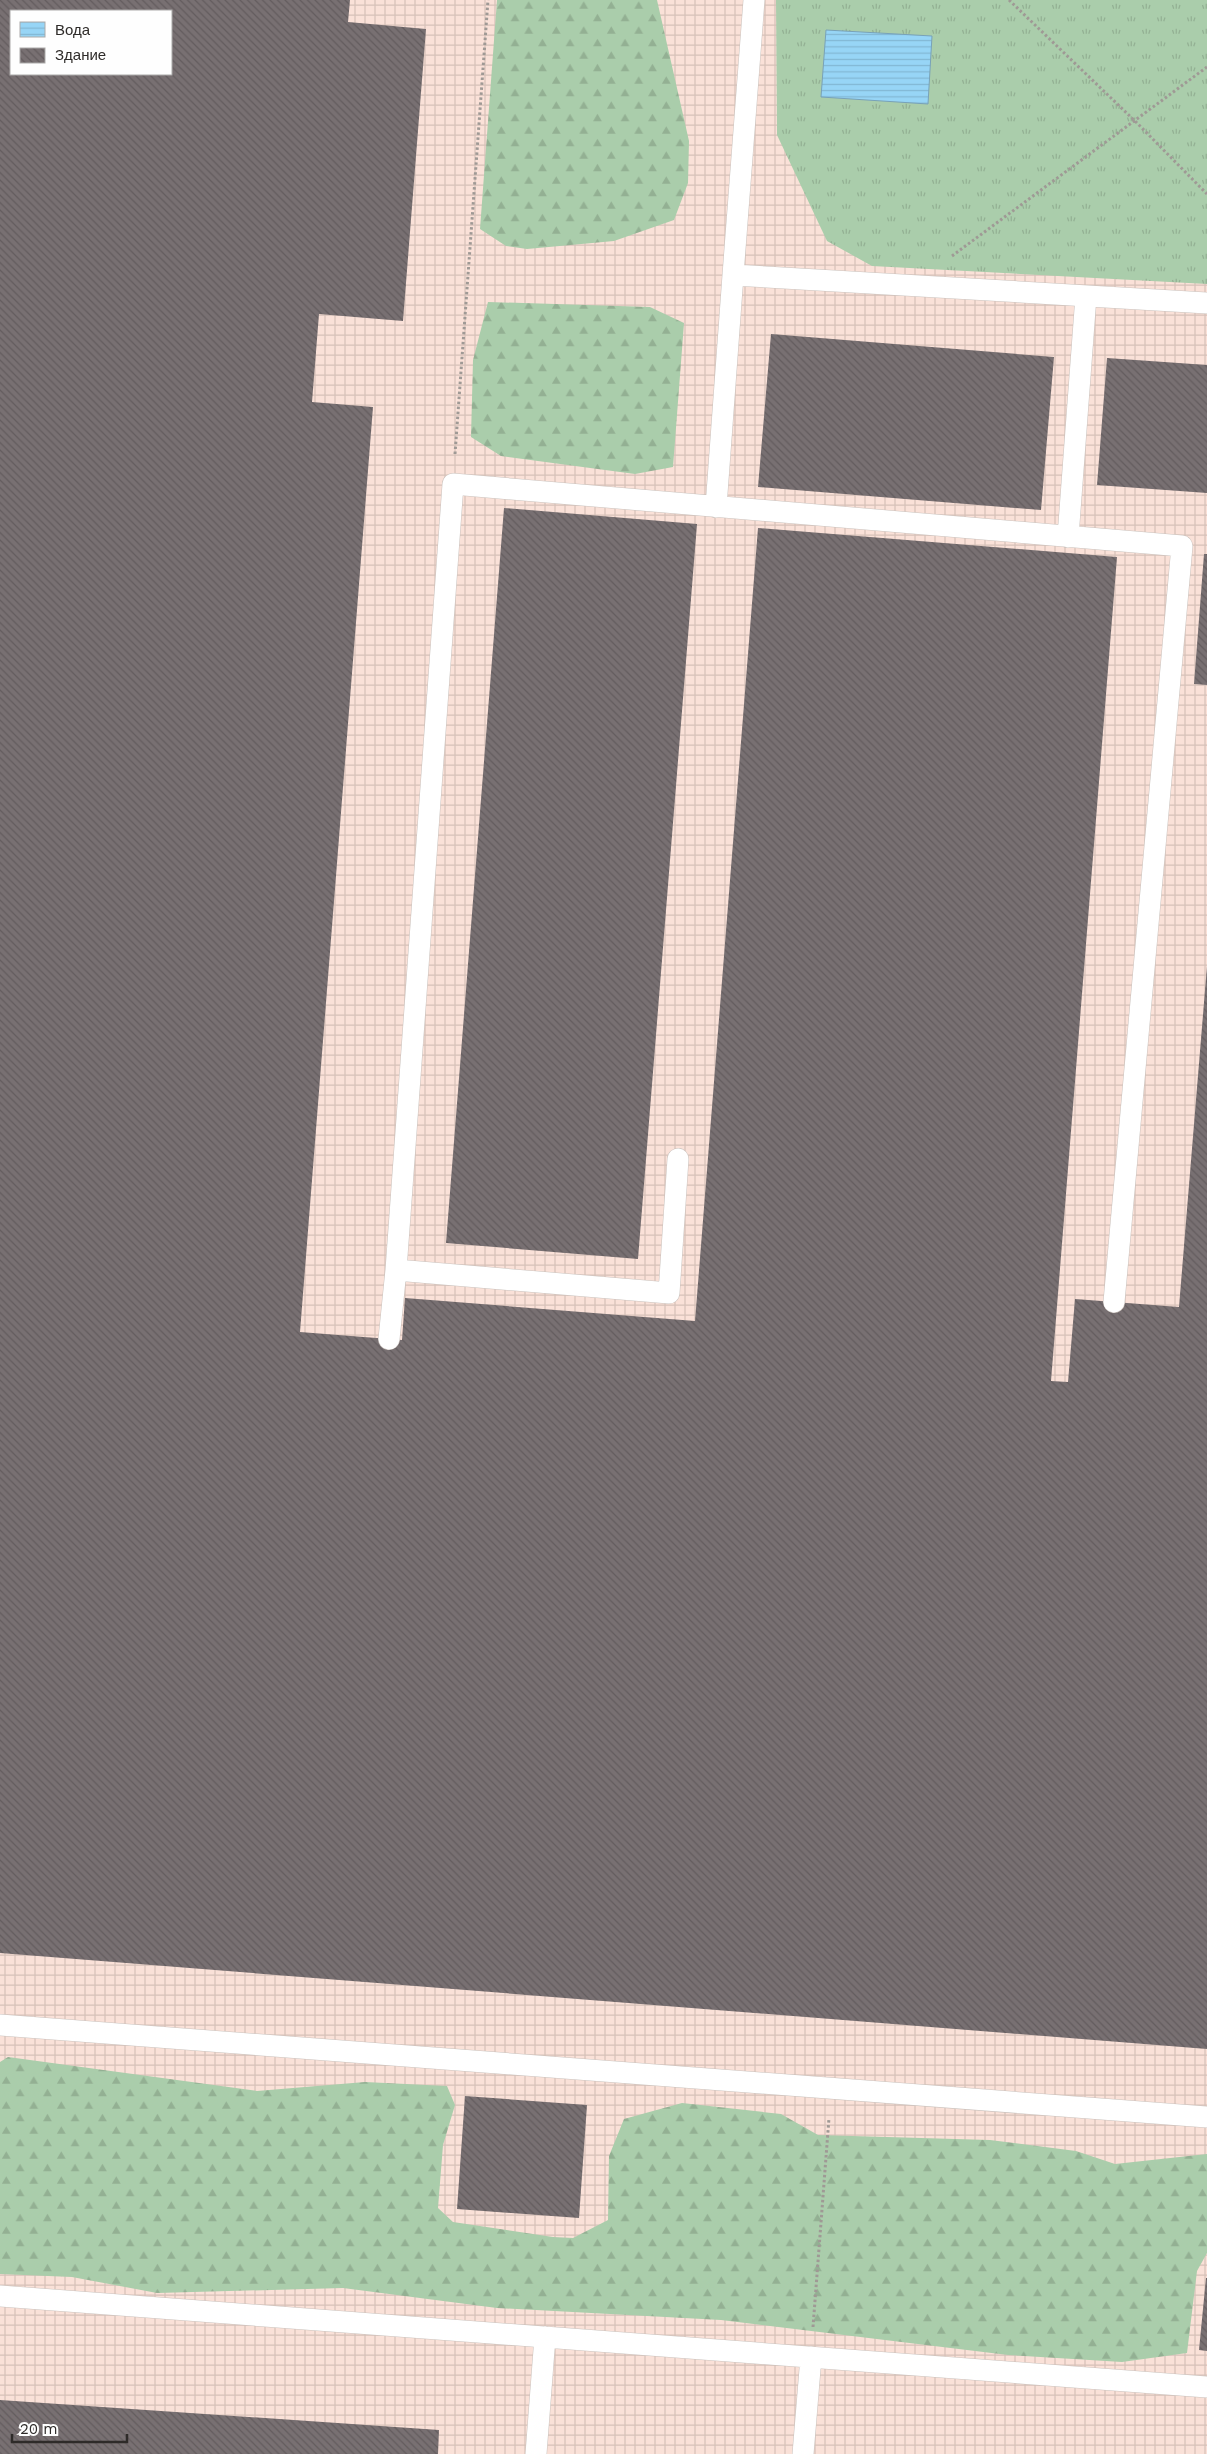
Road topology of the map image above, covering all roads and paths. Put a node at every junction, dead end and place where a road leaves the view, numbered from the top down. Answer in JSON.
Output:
{"nodes":[{"id":1,"x":488,"y":0,"type":"edge"},
{"id":2,"x":754,"y":0,"type":"edge"},
{"id":3,"x":1009,"y":0,"type":"edge"},
{"id":4,"x":1207,"y":67,"type":"edge"},
{"id":5,"x":1136,"y":122,"type":"junction"},
{"id":6,"x":1207,"y":194,"type":"edge"},
{"id":7,"x":733,"y":275,"type":"junction"},
{"id":8,"x":912,"y":286,"type":"junction"},
{"id":9,"x":1086,"y":296,"type":"junction"},
{"id":10,"x":1207,"y":303,"type":"edge"},
{"id":11,"x":453,"y":484,"type":"junction"},
{"id":12,"x":716,"y":507,"type":"junction"},
{"id":13,"x":1068,"y":537,"type":"junction"},
{"id":14,"x":678,"y":1159,"type":"dead end"},
{"id":15,"x":396,"y":1270,"type":"junction"},
{"id":16,"x":1114,"y":1302,"type":"dead end"},
{"id":17,"x":389,"y":1339,"type":"dead end"},
{"id":18,"x":0,"y":2025,"type":"edge"},
{"id":19,"x":831,"y":2088,"type":"junction"},
{"id":20,"x":1207,"y":2117,"type":"edge"},
{"id":21,"x":0,"y":2296,"type":"edge"},
{"id":22,"x":545,"y":2337,"type":"junction"},
{"id":23,"x":811,"y":2357,"type":"junction"},
{"id":24,"x":1207,"y":2387,"type":"edge"},
{"id":25,"x":536,"y":2454,"type":"edge"},
{"id":26,"x":803,"y":2454,"type":"edge"}],
"edges":[{"from":1,"to":11,"type":"path"},
{"from":2,"to":7,"type":"lane"},
{"from":3,"to":5,"type":"path"},
{"from":4,"to":5,"type":"path"},
{"from":5,"to":6,"type":"path"},
{"from":5,"to":8,"type":"path"},
{"from":7,"to":8,"type":"lane"},
{"from":7,"to":12,"type":"lane"},
{"from":8,"to":9,"type":"lane"},
{"from":9,"to":10,"type":"lane"},
{"from":9,"to":13,"type":"lane"},
{"from":11,"to":12,"type":"lane"},
{"from":11,"to":15,"type":"lane"},
{"from":12,"to":13,"type":"lane"},
{"from":13,"to":16,"type":"lane"},
{"from":14,"to":15,"type":"lane"},
{"from":15,"to":17,"type":"lane"},
{"from":18,"to":19,"type":"lane"},
{"from":19,"to":20,"type":"lane"},
{"from":19,"to":23,"type":"path"},
{"from":21,"to":22,"type":"lane"},
{"from":22,"to":23,"type":"lane"},
{"from":22,"to":25,"type":"lane"},
{"from":23,"to":24,"type":"lane"},
{"from":23,"to":26,"type":"lane"}]}
